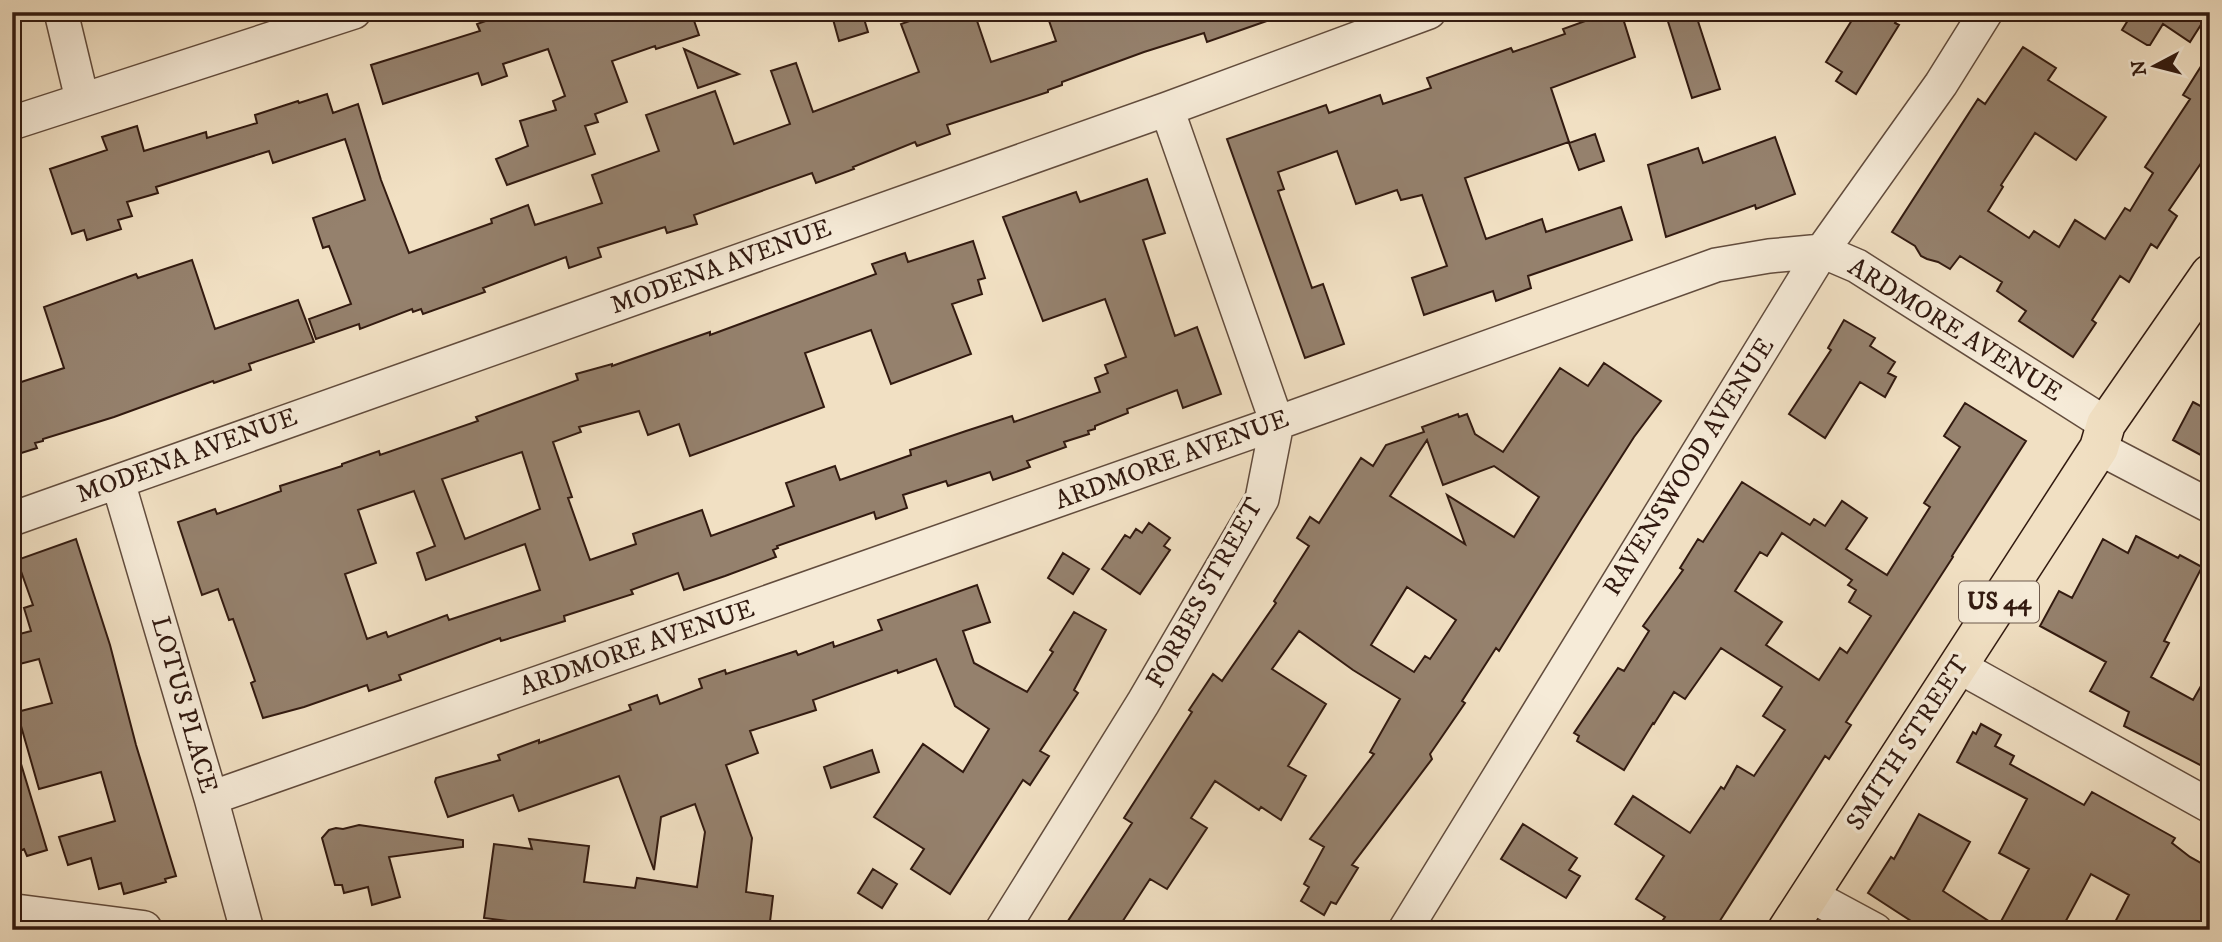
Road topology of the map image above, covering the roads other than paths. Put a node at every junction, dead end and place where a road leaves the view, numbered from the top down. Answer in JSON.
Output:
{"nodes":[{"id":1,"x":61,"y":12,"type":"edge"},
{"id":2,"x":354,"y":12,"type":"edge"},
{"id":3,"x":1429,"y":12,"type":"edge"},
{"id":4,"x":1986,"y":12,"type":"edge"},
{"id":5,"x":82,"y":99,"type":"junction"},
{"id":6,"x":1167,"y":109,"type":"junction"},
{"id":7,"x":12,"y":123,"type":"edge"},
{"id":8,"x":1822,"y":251,"type":"junction"},
{"id":9,"x":2210,"y":274,"type":"edge"},
{"id":10,"x":1278,"y":423,"type":"junction"},
{"id":11,"x":2102,"y":436,"type":"junction"},
{"id":12,"x":118,"y":482,"type":"junction"},
{"id":13,"x":2210,"y":506,"type":"edge"},
{"id":14,"x":12,"y":519,"type":"edge"},
{"id":15,"x":1958,"y":666,"type":"junction"},
{"id":16,"x":211,"y":798,"type":"junction"},
{"id":17,"x":2210,"y":806,"type":"edge"},
{"id":18,"x":1810,"y":895,"type":"junction"},
{"id":19,"x":12,"y":913,"type":"edge"},
{"id":20,"x":143,"y":930,"type":"edge"},
{"id":21,"x":247,"y":930,"type":"edge"},
{"id":22,"x":1002,"y":930,"type":"edge"},
{"id":23,"x":1405,"y":930,"type":"edge"},
{"id":24,"x":1787,"y":930,"type":"edge"},
{"id":25,"x":1875,"y":930,"type":"edge"}],
"edges":[{"from":1,"to":5,"type":"street"},
{"from":2,"to":5,"type":"street"},
{"from":3,"to":6,"type":"street","name":"MODENA AVENUE"},
{"from":4,"to":8,"type":"street","name":"RAVENSWOOD AVENUE"},
{"from":5,"to":7,"type":"street"},
{"from":6,"to":10,"type":"street"},
{"from":6,"to":12,"type":"street","name":"MODENA AVENUE"},
{"from":8,"to":10,"type":"street","name":"ARDMORE AVENUE"},
{"from":8,"to":11,"type":"street","name":"ARDMORE AVENUE"},
{"from":8,"to":23,"type":"street","name":"RAVENSWOOD AVENUE"},
{"from":9,"to":11,"type":"main road","name":"SMITH STREET","number":"US 44"},
{"from":10,"to":16,"type":"street","name":"ARDMORE AVENUE"},
{"from":10,"to":22,"type":"street","name":"FORBES STREET"},
{"from":11,"to":13,"type":"street","name":"ARDMORE AVENUE"},
{"from":11,"to":15,"type":"main road","name":"SMITH STREET","number":"US 44"},
{"from":12,"to":14,"type":"street","name":"MODENA AVENUE"},
{"from":12,"to":16,"type":"street","name":"LOTUS PLACE"},
{"from":15,"to":17,"type":"street"},
{"from":15,"to":18,"type":"main road","name":"SMITH STREET","number":"US 44"},
{"from":16,"to":21,"type":"street","name":"LOTUS PLACE"},
{"from":18,"to":24,"type":"main road","name":"SMITH STREET","number":"US 44"},
{"from":18,"to":25,"type":"street"},
{"from":19,"to":20,"type":"street"}]}
